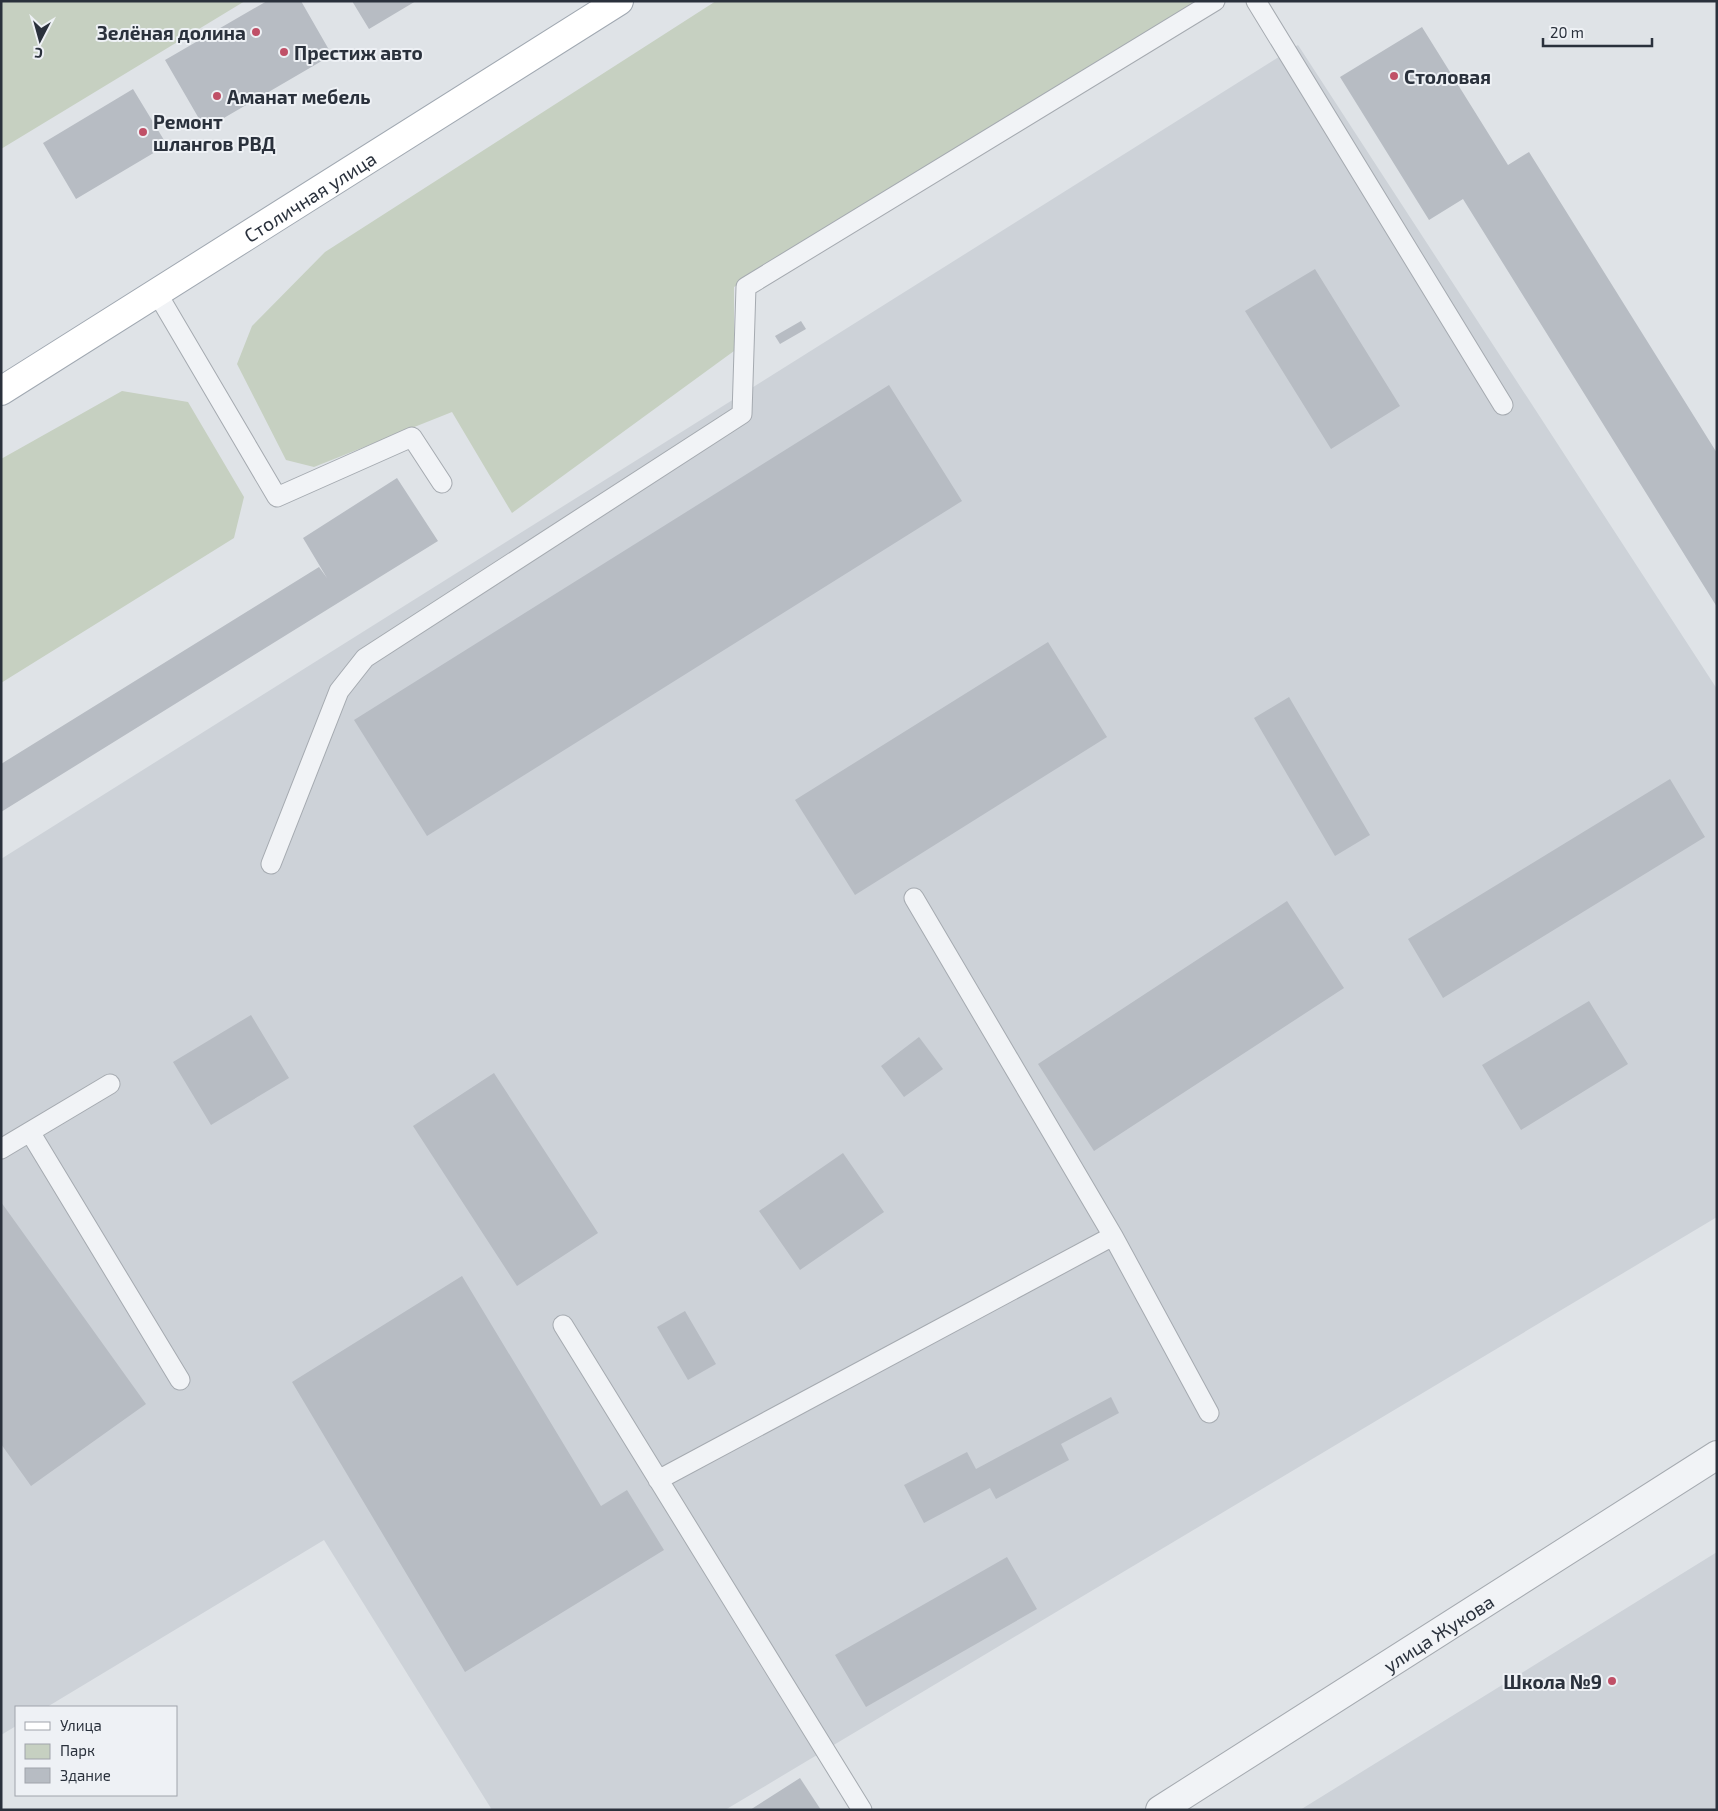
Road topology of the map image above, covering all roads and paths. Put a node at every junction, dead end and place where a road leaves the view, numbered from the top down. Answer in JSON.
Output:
{"nodes":[{"id":1,"x":619,"y":1,"type":"edge"},
{"id":2,"x":1215,"y":1,"type":"edge"},
{"id":3,"x":1256,"y":1,"type":"edge"},
{"id":4,"x":157,"y":293,"type":"junction"},
{"id":5,"x":1,"y":391,"type":"edge"},
{"id":6,"x":1503,"y":405,"type":"dead end"},
{"id":7,"x":442,"y":483,"type":"dead end"},
{"id":8,"x":271,"y":864,"type":"dead end"},
{"id":9,"x":914,"y":898,"type":"dead end"},
{"id":10,"x":110,"y":1084,"type":"dead end"},
{"id":11,"x":30,"y":1132,"type":"junction"},
{"id":12,"x":1,"y":1149,"type":"edge"},
{"id":13,"x":1113,"y":1236,"type":"junction"},
{"id":14,"x":562,"y":1325,"type":"dead end"},
{"id":15,"x":180,"y":1380,"type":"dead end"},
{"id":16,"x":1209,"y":1413,"type":"dead end"},
{"id":17,"x":1717,"y":1455,"type":"edge"},
{"id":18,"x":658,"y":1480,"type":"junction"},
{"id":19,"x":862,"y":1810,"type":"edge"},
{"id":20,"x":1160,"y":1810,"type":"edge"}],
"edges":[{"from":1,"to":4,"type":"main road","name":"Столичная улица"},
{"from":2,"to":8,"type":"lane"},
{"from":3,"to":6,"type":"lane"},
{"from":4,"to":5,"type":"main road","name":"Столичная улица"},
{"from":4,"to":7,"type":"lane"},
{"from":9,"to":13,"type":"lane"},
{"from":10,"to":11,"type":"lane"},
{"from":11,"to":12,"type":"lane"},
{"from":11,"to":15,"type":"lane"},
{"from":13,"to":16,"type":"lane"},
{"from":13,"to":18,"type":"lane"},
{"from":14,"to":18,"type":"lane"},
{"from":17,"to":20,"type":"street","name":"улица Жукова"},
{"from":18,"to":19,"type":"lane"}]}
